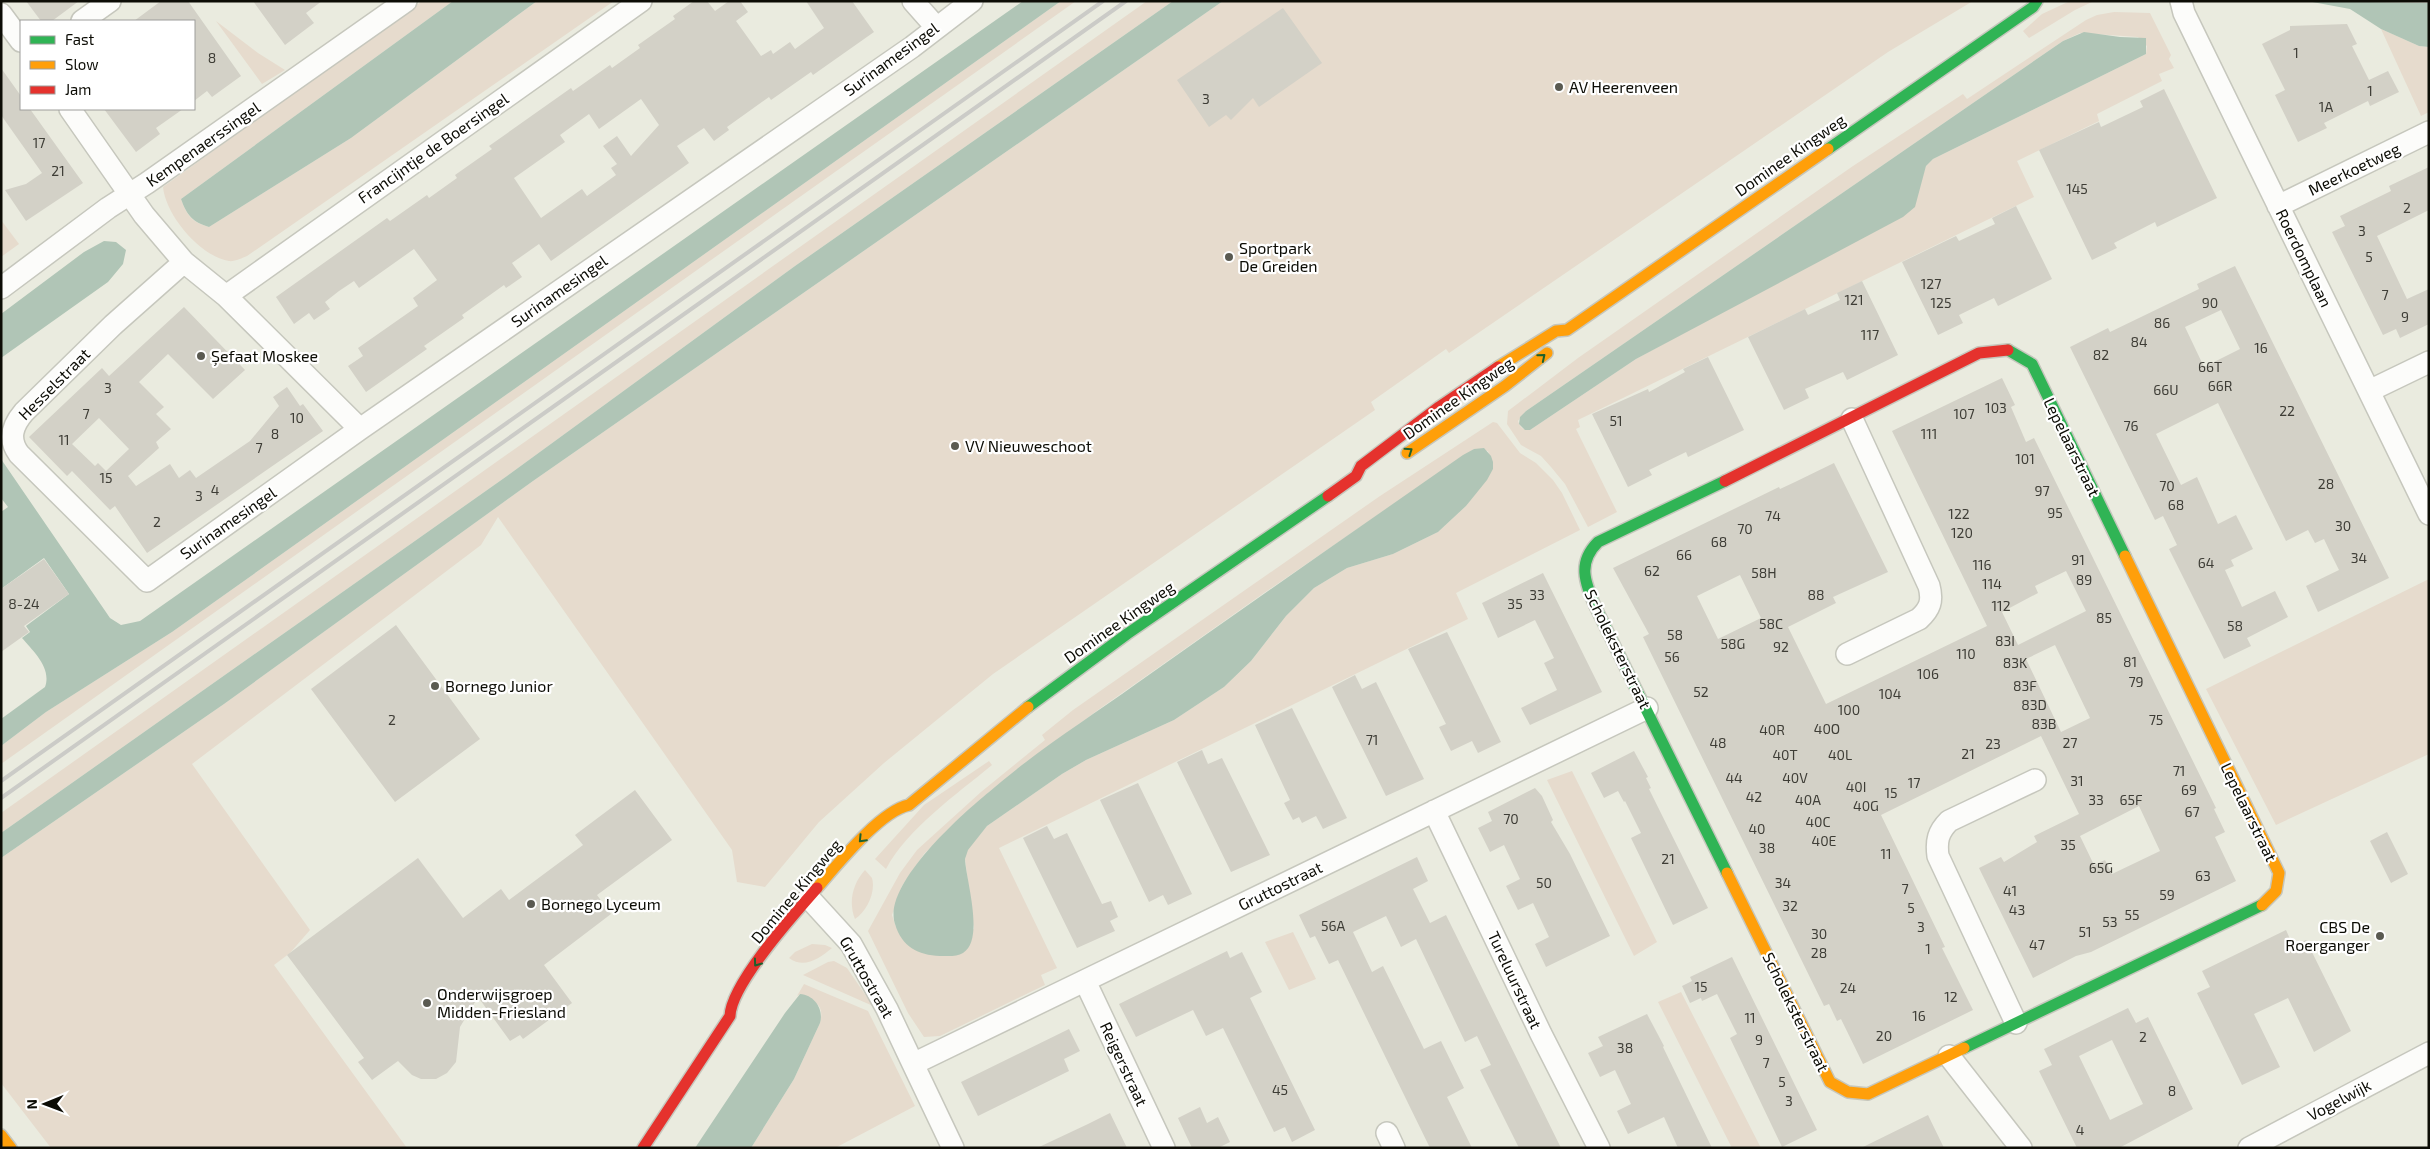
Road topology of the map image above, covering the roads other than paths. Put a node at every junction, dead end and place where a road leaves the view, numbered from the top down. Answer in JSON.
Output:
{"nodes":[{"id":1,"x":110,"y":1,"type":"edge"},
{"id":2,"x":406,"y":1,"type":"edge"},
{"id":3,"x":641,"y":1,"type":"edge"},
{"id":4,"x":913,"y":1,"type":"edge"},
{"id":5,"x":972,"y":1,"type":"edge"},
{"id":6,"x":2181,"y":1,"type":"edge"},
{"id":7,"x":2035,"y":4,"type":"edge"},
{"id":8,"x":2050,"y":4,"type":"dead end"},
{"id":9,"x":1,"y":14,"type":"edge"},
{"id":10,"x":83,"y":20,"type":"edge"},
{"id":11,"x":936,"y":27,"type":"junction"},
{"id":12,"x":20,"y":40,"type":"edge"},
{"id":13,"x":71,"y":110,"type":"edge"},
{"id":14,"x":2429,"y":132,"type":"edge"},
{"id":15,"x":131,"y":194,"type":"junction"},
{"id":16,"x":2278,"y":206,"type":"junction"},
{"id":17,"x":184,"y":262,"type":"junction"},
{"id":18,"x":1,"y":288,"type":"edge"},
{"id":19,"x":226,"y":296,"type":"junction"},
{"id":20,"x":1567,"y":330,"type":"junction"},
{"id":21,"x":2429,"y":362,"type":"edge"},
{"id":22,"x":2369,"y":391,"type":"junction"},
{"id":23,"x":1852,"y":419,"type":"junction"},
{"id":24,"x":360,"y":429,"type":"junction"},
{"id":25,"x":1398,"y":458,"type":"dead end"},
{"id":26,"x":2429,"y":514,"type":"edge"},
{"id":27,"x":147,"y":581,"type":"joint"},
{"id":28,"x":1847,"y":654,"type":"dead end"},
{"id":29,"x":1647,"y":708,"type":"junction"},
{"id":30,"x":2034,"y":780,"type":"dead end"},
{"id":31,"x":909,"y":805,"type":"junction"},
{"id":32,"x":1434,"y":811,"type":"junction"},
{"id":33,"x":900,"y":823,"type":"dead end"},
{"id":34,"x":819,"y":908,"type":"junction"},
{"id":35,"x":1085,"y":981,"type":"junction"},
{"id":36,"x":746,"y":1006,"type":"dead end"},
{"id":37,"x":730,"y":1016,"type":"junction"},
{"id":38,"x":2016,"y":1023,"type":"junction"},
{"id":39,"x":2429,"y":1053,"type":"edge"},
{"id":40,"x":1949,"y":1056,"type":"junction"},
{"id":41,"x":913,"y":1064,"type":"junction"},
{"id":42,"x":1,"y":1135,"type":"edge"},
{"id":43,"x":11,"y":1148,"type":"edge"},
{"id":44,"x":643,"y":1148,"type":"edge"},
{"id":45,"x":953,"y":1148,"type":"edge"},
{"id":46,"x":1164,"y":1148,"type":"edge"},
{"id":47,"x":1599,"y":1148,"type":"edge"},
{"id":48,"x":2021,"y":1148,"type":"edge"},
{"id":49,"x":2249,"y":1148,"type":"edge"}],
"edges":[{"from":1,"to":10,"type":"street"},
{"from":2,"to":15,"type":"street","name":"Kempenaerssingel"},
{"from":3,"to":19,"type":"street","name":"Francijntje de Boersingel"},
{"from":4,"to":11,"type":"street"},
{"from":5,"to":11,"type":"street","name":"Surinamesingel"},
{"from":6,"to":16,"type":"street","name":"Roerdomplaan"},
{"from":7,"to":8,"type":"street","name":"Dominee Kingweg"},
{"from":7,"to":20,"type":"street","name":"Dominee Kingweg"},
{"from":9,"to":12,"type":"street"},
{"from":11,"to":24,"type":"street","name":"Surinamesingel"},
{"from":13,"to":15,"type":"street"},
{"from":14,"to":16,"type":"street","name":"Meerkoetweg"},
{"from":15,"to":17,"type":"street"},
{"from":15,"to":18,"type":"street","name":"Kempenaerssingel"},
{"from":16,"to":22,"type":"street","name":"Roerdomplaan"},
{"from":17,"to":19,"type":"street"},
{"from":17,"to":27,"type":"street","name":"Hesselstraat"},
{"from":19,"to":24,"type":"street"},
{"from":25,"to":20,"type":"street","name":"Dominee Kingweg","one_way":true},
{"from":20,"to":31,"type":"street","name":"Dominee Kingweg"},
{"from":21,"to":22,"type":"street"},
{"from":22,"to":26,"type":"street","name":"Roerdomplaan"},
{"from":23,"to":28,"type":"street"},
{"from":23,"to":29,"type":"street","name":"Scholeksterstraat"},
{"from":23,"to":38,"type":"street","name":"Lepelaarstraat"},
{"from":24,"to":27,"type":"street","name":"Surinamesingel"},
{"from":29,"to":32,"type":"street","name":"Gruttostraat"},
{"from":29,"to":40,"type":"street","name":"Scholeksterstraat"},
{"from":30,"to":38,"type":"street"},
{"from":31,"to":33,"type":"street","name":"Dominee Kingweg"},
{"from":31,"to":34,"type":"street","name":"Dominee Kingweg","one_way":true},
{"from":32,"to":35,"type":"street","name":"Gruttostraat"},
{"from":32,"to":47,"type":"street","name":"Tureluurstraat"},
{"from":34,"to":37,"type":"street","name":"Dominee Kingweg","one_way":true},
{"from":34,"to":41,"type":"street","name":"Gruttostraat"},
{"from":35,"to":41,"type":"street","name":"Gruttostraat"},
{"from":35,"to":46,"type":"street","name":"Reigerstraat"},
{"from":36,"to":37,"type":"street","name":"Dominee Kingweg"},
{"from":37,"to":44,"type":"street","name":"Dominee Kingweg"},
{"from":38,"to":40,"type":"street","name":"Scholeksterstraat"},
{"from":39,"to":49,"type":"street","name":"Vogelwijk"},
{"from":40,"to":48,"type":"street"},
{"from":41,"to":45,"type":"street","name":"Gruttostraat"},
{"from":42,"to":43,"type":"street"}]}
